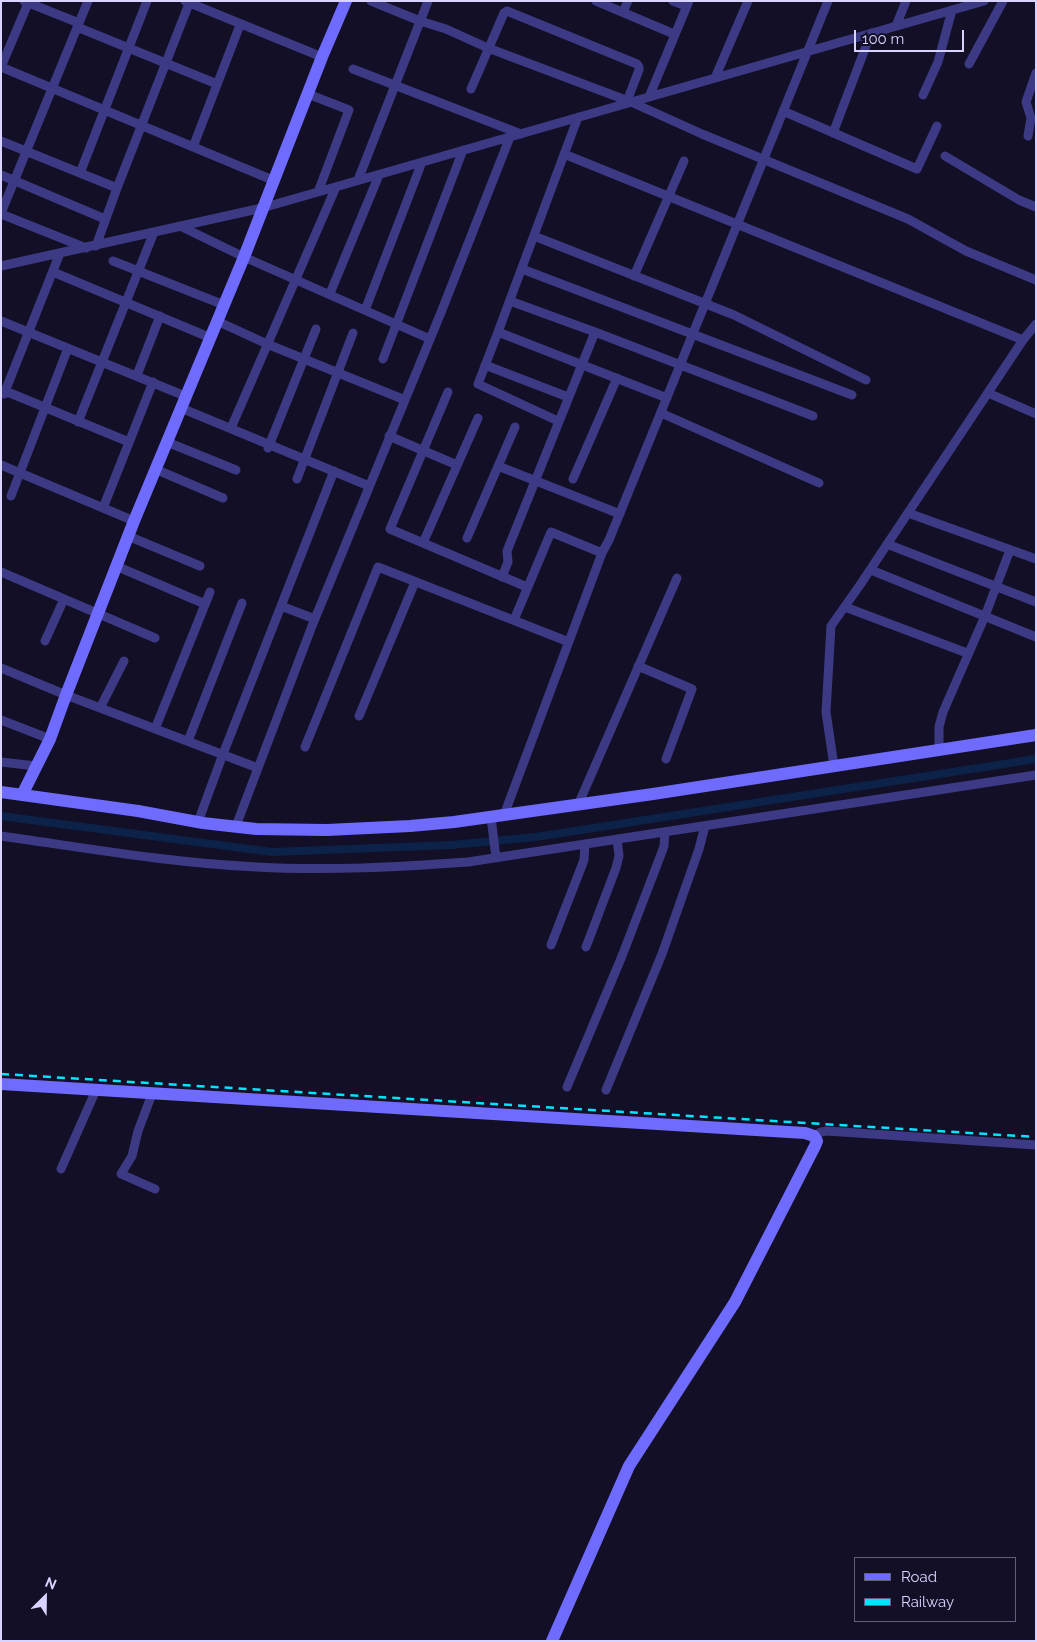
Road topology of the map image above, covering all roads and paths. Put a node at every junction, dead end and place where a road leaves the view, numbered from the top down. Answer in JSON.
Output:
{"nodes":[{"id":1,"x":88,"y":1,"type":"edge"},
{"id":2,"x":147,"y":1,"type":"edge"},
{"id":3,"x":346,"y":1,"type":"edge"},
{"id":4,"x":371,"y":1,"type":"edge"},
{"id":5,"x":428,"y":1,"type":"edge"},
{"id":6,"x":596,"y":1,"type":"edge"},
{"id":7,"x":628,"y":1,"type":"edge"},
{"id":8,"x":674,"y":1,"type":"edge"},
{"id":9,"x":748,"y":1,"type":"edge"},
{"id":10,"x":828,"y":1,"type":"edge"},
{"id":11,"x":894,"y":1,"type":"edge"},
{"id":12,"x":984,"y":1,"type":"edge"},
{"id":13,"x":1003,"y":1,"type":"edge"},
{"id":14,"x":27,"y":2,"type":"edge"},
{"id":15,"x":188,"y":2,"type":"edge"},
{"id":16,"x":905,"y":3,"type":"edge"},
{"id":17,"x":687,"y":4,"type":"edge"},
{"id":18,"x":969,"y":4,"type":"edge"},
{"id":19,"x":952,"y":10,"type":"junction"},
{"id":20,"x":623,"y":12,"type":"junction"},
{"id":21,"x":420,"y":21,"type":"junction"},
{"id":22,"x":240,"y":24,"type":"junction"},
{"id":23,"x":78,"y":25,"type":"junction"},
{"id":24,"x":896,"y":26,"type":"junction"},
{"id":25,"x":674,"y":34,"type":"junction"},
{"id":26,"x":872,"y":34,"type":"junction"},
{"id":27,"x":128,"y":48,"type":"junction"},
{"id":28,"x":488,"y":48,"type":"junction"},
{"id":29,"x":808,"y":52,"type":"junction"},
{"id":30,"x":322,"y":57,"type":"junction"},
{"id":31,"x":165,"y":64,"type":"junction"},
{"id":32,"x":969,"y":64,"type":"dead end"},
{"id":33,"x":1,"y":67,"type":"edge"},
{"id":34,"x":353,"y":69,"type":"dead end"},
{"id":35,"x":1036,"y":74,"type":"edge"},
{"id":36,"x":715,"y":78,"type":"junction"},
{"id":37,"x":217,"y":84,"type":"junction"},
{"id":38,"x":395,"y":85,"type":"junction"},
{"id":39,"x":53,"y":88,"type":"junction"},
{"id":40,"x":471,"y":89,"type":"dead end"},
{"id":41,"x":308,"y":94,"type":"junction"},
{"id":42,"x":923,"y":95,"type":"dead end"},
{"id":43,"x":649,"y":97,"type":"junction"},
{"id":44,"x":629,"y":102,"type":"junction"},
{"id":45,"x":104,"y":110,"type":"junction"},
{"id":46,"x":784,"y":111,"type":"junction"},
{"id":47,"x":578,"y":117,"type":"junction"},
{"id":48,"x":142,"y":126,"type":"junction"},
{"id":49,"x":937,"y":126,"type":"dead end"},
{"id":50,"x":833,"y":133,"type":"junction"},
{"id":51,"x":521,"y":134,"type":"junction"},
{"id":52,"x":1028,"y":136,"type":"dead end"},
{"id":53,"x":510,"y":137,"type":"junction"},
{"id":54,"x":1,"y":141,"type":"edge"},
{"id":55,"x":193,"y":147,"type":"junction"},
{"id":56,"x":463,"y":150,"type":"junction"},
{"id":57,"x":27,"y":151,"type":"junction"},
{"id":58,"x":564,"y":154,"type":"junction"},
{"id":59,"x":945,"y":156,"type":"dead end"},
{"id":60,"x":684,"y":160,"type":"dead end"},
{"id":61,"x":764,"y":160,"type":"junction"},
{"id":62,"x":422,"y":162,"type":"junction"},
{"id":63,"x":80,"y":173,"type":"junction"},
{"id":64,"x":379,"y":174,"type":"junction"},
{"id":65,"x":1,"y":175,"type":"edge"},
{"id":66,"x":15,"y":180,"type":"junction"},
{"id":67,"x":358,"y":180,"type":"junction"},
{"id":68,"x":274,"y":181,"type":"junction"},
{"id":69,"x":336,"y":187,"type":"junction"},
{"id":70,"x":116,"y":188,"type":"junction"},
{"id":71,"x":318,"y":192,"type":"junction"},
{"id":72,"x":668,"y":196,"type":"junction"},
{"id":73,"x":1036,"y":207,"type":"edge"},
{"id":74,"x":262,"y":208,"type":"junction"},
{"id":75,"x":1,"y":214,"type":"edge"},
{"id":76,"x":105,"y":220,"type":"junction"},
{"id":77,"x":738,"y":225,"type":"junction"},
{"id":78,"x":180,"y":226,"type":"junction"},
{"id":79,"x":154,"y":232,"type":"junction"},
{"id":80,"x":534,"y":236,"type":"junction"},
{"id":81,"x":96,"y":246,"type":"junction"},
{"id":82,"x":86,"y":248,"type":"junction"},
{"id":83,"x":60,"y":253,"type":"junction"},
{"id":84,"x":244,"y":257,"type":"junction"},
{"id":85,"x":113,"y":261,"type":"dead end"},
{"id":86,"x":1,"y":266,"type":"edge"},
{"id":87,"x":522,"y":269,"type":"junction"},
{"id":88,"x":138,"y":271,"type":"junction"},
{"id":89,"x":53,"y":272,"type":"junction"},
{"id":90,"x":634,"y":276,"type":"junction"},
{"id":91,"x":295,"y":280,"type":"junction"},
{"id":92,"x":1036,"y":280,"type":"edge"},
{"id":93,"x":331,"y":290,"type":"dead end"},
{"id":94,"x":510,"y":301,"type":"junction"},
{"id":95,"x":126,"y":302,"type":"junction"},
{"id":96,"x":705,"y":304,"type":"junction"},
{"id":97,"x":224,"y":305,"type":"junction"},
{"id":98,"x":367,"y":305,"type":"dead end"},
{"id":99,"x":160,"y":316,"type":"junction"},
{"id":100,"x":1,"y":321,"type":"edge"},
{"id":101,"x":217,"y":322,"type":"junction"},
{"id":102,"x":397,"y":324,"type":"junction"},
{"id":103,"x":1036,"y":324,"type":"edge"},
{"id":104,"x":316,"y":329,"type":"dead end"},
{"id":105,"x":29,"y":332,"type":"junction"},
{"id":106,"x":498,"y":332,"type":"junction"},
{"id":107,"x":595,"y":332,"type":"junction"},
{"id":108,"x":353,"y":333,"type":"dead end"},
{"id":109,"x":693,"y":334,"type":"junction"},
{"id":110,"x":211,"y":338,"type":"junction"},
{"id":111,"x":430,"y":339,"type":"junction"},
{"id":112,"x":1023,"y":340,"type":"junction"},
{"id":113,"x":267,"y":344,"type":"junction"},
{"id":114,"x":68,"y":348,"type":"junction"},
{"id":115,"x":304,"y":359,"type":"junction"},
{"id":116,"x":384,"y":359,"type":"dead end"},
{"id":117,"x":102,"y":362,"type":"junction"},
{"id":118,"x":581,"y":364,"type":"junction"},
{"id":119,"x":485,"y":365,"type":"junction"},
{"id":120,"x":681,"y":365,"type":"junction"},
{"id":121,"x":338,"y":373,"type":"junction"},
{"id":122,"x":137,"y":376,"type":"junction"},
{"id":123,"x":617,"y":378,"type":"junction"},
{"id":124,"x":866,"y":380,"type":"dead end"},
{"id":125,"x":153,"y":382,"type":"junction"},
{"id":126,"x":448,"y":392,"type":"dead end"},
{"id":127,"x":3,"y":393,"type":"edge"},
{"id":128,"x":988,"y":393,"type":"junction"},
{"id":129,"x":852,"y":395,"type":"dead end"},
{"id":130,"x":568,"y":397,"type":"junction"},
{"id":131,"x":667,"y":398,"type":"junction"},
{"id":132,"x":405,"y":400,"type":"junction"},
{"id":133,"x":183,"y":402,"type":"junction"},
{"id":134,"x":44,"y":408,"type":"junction"},
{"id":135,"x":661,"y":413,"type":"junction"},
{"id":136,"x":1036,"y":414,"type":"edge"},
{"id":137,"x":813,"y":416,"type":"dead end"},
{"id":138,"x":478,"y":418,"type":"dead end"},
{"id":139,"x":558,"y":421,"type":"junction"},
{"id":140,"x":78,"y":422,"type":"junction"},
{"id":141,"x":515,"y":427,"type":"dead end"},
{"id":142,"x":231,"y":428,"type":"junction"},
{"id":143,"x":389,"y":436,"type":"junction"},
{"id":144,"x":129,"y":442,"type":"junction"},
{"id":145,"x":167,"y":442,"type":"junction"},
{"id":146,"x":268,"y":446,"type":"junction"},
{"id":147,"x":424,"y":451,"type":"junction"},
{"id":148,"x":304,"y":459,"type":"junction"},
{"id":149,"x":1,"y":465,"type":"edge"},
{"id":150,"x":457,"y":466,"type":"junction"},
{"id":151,"x":498,"y":466,"type":"junction"},
{"id":152,"x":155,"y":469,"type":"junction"},
{"id":153,"x":236,"y":470,"type":"dead end"},
{"id":154,"x":334,"y":471,"type":"junction"},
{"id":155,"x":20,"y":473,"type":"junction"},
{"id":156,"x":297,"y":479,"type":"dead end"},
{"id":157,"x":573,"y":479,"type":"dead end"},
{"id":158,"x":535,"y":481,"type":"junction"},
{"id":159,"x":819,"y":483,"type":"dead end"},
{"id":160,"x":369,"y":486,"type":"junction"},
{"id":161,"x":11,"y":496,"type":"dead end"},
{"id":162,"x":223,"y":498,"type":"dead end"},
{"id":163,"x":103,"y":508,"type":"junction"},
{"id":164,"x":908,"y":513,"type":"junction"},
{"id":165,"x":620,"y":514,"type":"junction"},
{"id":166,"x":134,"y":521,"type":"junction"},
{"id":167,"x":128,"y":536,"type":"junction"},
{"id":168,"x":467,"y":538,"type":"dead end"},
{"id":169,"x":424,"y":544,"type":"junction"},
{"id":170,"x":887,"y":544,"type":"junction"},
{"id":171,"x":1010,"y":550,"type":"junction"},
{"id":172,"x":602,"y":553,"type":"junction"},
{"id":173,"x":1036,"y":559,"type":"edge"},
{"id":174,"x":116,"y":566,"type":"junction"},
{"id":175,"x":200,"y":566,"type":"dead end"},
{"id":176,"x":871,"y":570,"type":"junction"},
{"id":177,"x":1,"y":572,"type":"edge"},
{"id":178,"x":502,"y":577,"type":"junction"},
{"id":179,"x":677,"y":578,"type":"dead end"},
{"id":180,"x":415,"y":582,"type":"junction"},
{"id":181,"x":996,"y":586,"type":"junction"},
{"id":182,"x":527,"y":587,"type":"junction"},
{"id":183,"x":210,"y":592,"type":"dead end"},
{"id":184,"x":64,"y":598,"type":"junction"},
{"id":185,"x":1036,"y":602,"type":"edge"},
{"id":186,"x":242,"y":603,"type":"dead end"},
{"id":187,"x":205,"y":604,"type":"junction"},
{"id":188,"x":281,"y":606,"type":"junction"},
{"id":189,"x":845,"y":606,"type":"junction"},
{"id":190,"x":98,"y":612,"type":"junction"},
{"id":191,"x":985,"y":616,"type":"junction"},
{"id":192,"x":315,"y":619,"type":"junction"},
{"id":193,"x":514,"y":620,"type":"junction"},
{"id":194,"x":1036,"y":637,"type":"edge"},
{"id":195,"x":155,"y":638,"type":"dead end"},
{"id":196,"x":45,"y":641,"type":"dead end"},
{"id":197,"x":569,"y":642,"type":"junction"},
{"id":198,"x":968,"y":653,"type":"junction"},
{"id":199,"x":124,"y":661,"type":"dead end"},
{"id":200,"x":638,"y":666,"type":"junction"},
{"id":201,"x":1,"y":668,"type":"edge"},
{"id":202,"x":66,"y":694,"type":"junction"},
{"id":203,"x":100,"y":708,"type":"junction"},
{"id":204,"x":359,"y":716,"type":"dead end"},
{"id":205,"x":1,"y":720,"type":"edge"},
{"id":206,"x":155,"y":728,"type":"junction"},
{"id":207,"x":1036,"y":734,"type":"edge"},
{"id":208,"x":50,"y":739,"type":"junction"},
{"id":209,"x":188,"y":741,"type":"junction"},
{"id":210,"x":305,"y":747,"type":"dead end"},
{"id":211,"x":939,"y":750,"type":"junction"},
{"id":212,"x":223,"y":754,"type":"junction"},
{"id":213,"x":666,"y":760,"type":"dead end"},
{"id":214,"x":1,"y":762,"type":"edge"},
{"id":215,"x":36,"y":766,"type":"junction"},
{"id":216,"x":834,"y":766,"type":"junction"},
{"id":217,"x":258,"y":768,"type":"junction"},
{"id":218,"x":1036,"y":775,"type":"edge"},
{"id":219,"x":1,"y":792,"type":"edge"},
{"id":220,"x":22,"y":795,"type":"junction"},
{"id":221,"x":578,"y":804,"type":"junction"},
{"id":222,"x":496,"y":819,"type":"junction"},
{"id":223,"x":198,"y":822,"type":"junction"},
{"id":224,"x":236,"y":826,"type":"junction"},
{"id":225,"x":705,"y":826,"type":"junction"},
{"id":226,"x":665,"y":832,"type":"junction"},
{"id":227,"x":1,"y":836,"type":"edge"},
{"id":228,"x":617,"y":839,"type":"junction"},
{"id":229,"x":585,"y":844,"type":"junction"},
{"id":230,"x":496,"y":856,"type":"junction"},
{"id":231,"x":551,"y":945,"type":"dead end"},
{"id":232,"x":586,"y":947,"type":"dead end"},
{"id":233,"x":1,"y":1084,"type":"edge"},
{"id":234,"x":567,"y":1087,"type":"dead end"},
{"id":235,"x":96,"y":1090,"type":"junction"},
{"id":236,"x":606,"y":1090,"type":"dead end"},
{"id":237,"x":152,"y":1094,"type":"junction"},
{"id":238,"x":814,"y":1136,"type":"junction"},
{"id":239,"x":1036,"y":1145,"type":"edge"},
{"id":240,"x":61,"y":1169,"type":"dead end"},
{"id":241,"x":156,"y":1189,"type":"dead end"},
{"id":242,"x":552,"y":1641,"type":"edge"}],
"edges":[{"from":1,"to":23,"type":"street"},
{"from":2,"to":27,"type":"street"},
{"from":3,"to":30,"type":"street"},
{"from":4,"to":21,"type":"street"},
{"from":5,"to":21,"type":"street"},
{"from":6,"to":20,"type":"street"},
{"from":7,"to":20,"type":"street"},
{"from":8,"to":17,"type":"street"},
{"from":9,"to":36,"type":"street"},
{"from":10,"to":29,"type":"street"},
{"from":11,"to":16,"type":"street"},
{"from":12,"to":18,"type":"street"},
{"from":13,"to":32,"type":"street"},
{"from":14,"to":23,"type":"street"},
{"from":14,"to":33,"type":"street"},
{"from":15,"to":22,"type":"street"},
{"from":15,"to":31,"type":"street"},
{"from":16,"to":24,"type":"street"},
{"from":17,"to":25,"type":"street"},
{"from":18,"to":19,"type":"street"},
{"from":19,"to":24,"type":"street"},
{"from":19,"to":42,"type":"street"},
{"from":20,"to":25,"type":"street"},
{"from":21,"to":28,"type":"street"},
{"from":21,"to":38,"type":"street"},
{"from":22,"to":30,"type":"street"},
{"from":22,"to":37,"type":"street"},
{"from":23,"to":27,"type":"street"},
{"from":23,"to":39,"type":"street"},
{"from":24,"to":26,"type":"street"},
{"from":25,"to":43,"type":"street"},
{"from":26,"to":29,"type":"street"},
{"from":26,"to":50,"type":"street"},
{"from":27,"to":31,"type":"street"},
{"from":27,"to":45,"type":"street"},
{"from":28,"to":40,"type":"street"},
{"from":28,"to":44,"type":"street"},
{"from":28,"to":44,"type":"street"},
{"from":29,"to":36,"type":"street"},
{"from":29,"to":46,"type":"street"},
{"from":30,"to":41,"type":"street"},
{"from":31,"to":37,"type":"street"},
{"from":31,"to":48,"type":"street"},
{"from":33,"to":39,"type":"street"},
{"from":34,"to":38,"type":"street"},
{"from":35,"to":52,"type":"street"},
{"from":36,"to":43,"type":"street"},
{"from":37,"to":55,"type":"street"},
{"from":38,"to":51,"type":"street"},
{"from":38,"to":67,"type":"street"},
{"from":39,"to":45,"type":"street"},
{"from":39,"to":57,"type":"street"},
{"from":41,"to":68,"type":"street"},
{"from":41,"to":71,"type":"street"},
{"from":43,"to":44,"type":"street"},
{"from":44,"to":47,"type":"street"},
{"from":44,"to":61,"type":"street"},
{"from":45,"to":48,"type":"street"},
{"from":45,"to":63,"type":"street"},
{"from":46,"to":50,"type":"street"},
{"from":46,"to":61,"type":"street"},
{"from":47,"to":51,"type":"street"},
{"from":47,"to":58,"type":"street"},
{"from":48,"to":55,"type":"street"},
{"from":48,"to":70,"type":"street"},
{"from":49,"to":50,"type":"street"},
{"from":51,"to":53,"type":"street"},
{"from":53,"to":56,"type":"street"},
{"from":53,"to":111,"type":"street"},
{"from":54,"to":57,"type":"street"},
{"from":55,"to":68,"type":"street"},
{"from":56,"to":62,"type":"street"},
{"from":56,"to":102,"type":"street"},
{"from":57,"to":63,"type":"street"},
{"from":57,"to":66,"type":"street"},
{"from":58,"to":72,"type":"street"},
{"from":58,"to":80,"type":"street"},
{"from":59,"to":73,"type":"street"},
{"from":60,"to":72,"type":"street"},
{"from":61,"to":77,"type":"street"},
{"from":61,"to":92,"type":"street"},
{"from":62,"to":64,"type":"street"},
{"from":62,"to":98,"type":"street"},
{"from":63,"to":70,"type":"street"},
{"from":64,"to":67,"type":"street"},
{"from":64,"to":93,"type":"street"},
{"from":65,"to":66,"type":"street"},
{"from":66,"to":75,"type":"street"},
{"from":66,"to":76,"type":"street"},
{"from":67,"to":69,"type":"street"},
{"from":68,"to":74,"type":"street"},
{"from":69,"to":71,"type":"street"},
{"from":69,"to":91,"type":"street"},
{"from":70,"to":76,"type":"street"},
{"from":71,"to":74,"type":"street"},
{"from":72,"to":77,"type":"street"},
{"from":72,"to":90,"type":"street"},
{"from":74,"to":78,"type":"street"},
{"from":74,"to":84,"type":"street"},
{"from":75,"to":82,"type":"street"},
{"from":76,"to":81,"type":"street"},
{"from":77,"to":96,"type":"street"},
{"from":77,"to":112,"type":"street"},
{"from":78,"to":79,"type":"street"},
{"from":78,"to":84,"type":"street"},
{"from":79,"to":81,"type":"street"},
{"from":79,"to":88,"type":"street"},
{"from":80,"to":87,"type":"street"},
{"from":80,"to":90,"type":"street"},
{"from":81,"to":82,"type":"street"},
{"from":82,"to":83,"type":"street"},
{"from":83,"to":86,"type":"street"},
{"from":83,"to":89,"type":"street"},
{"from":84,"to":91,"type":"street"},
{"from":84,"to":97,"type":"street"},
{"from":85,"to":88,"type":"street"},
{"from":87,"to":94,"type":"street"},
{"from":87,"to":109,"type":"street"},
{"from":88,"to":95,"type":"street"},
{"from":88,"to":97,"type":"street"},
{"from":89,"to":95,"type":"street"},
{"from":89,"to":105,"type":"street"},
{"from":90,"to":96,"type":"street"},
{"from":91,"to":102,"type":"street"},
{"from":91,"to":113,"type":"street"},
{"from":94,"to":106,"type":"street"},
{"from":94,"to":107,"type":"street"},
{"from":95,"to":99,"type":"street"},
{"from":95,"to":117,"type":"street"},
{"from":96,"to":109,"type":"street"},
{"from":96,"to":124,"type":"street"},
{"from":97,"to":101,"type":"street"},
{"from":99,"to":110,"type":"street"},
{"from":99,"to":122,"type":"street"},
{"from":100,"to":105,"type":"street"},
{"from":101,"to":110,"type":"street"},
{"from":101,"to":113,"type":"street"},
{"from":102,"to":111,"type":"street"},
{"from":102,"to":116,"type":"street"},
{"from":103,"to":112,"type":"street"},
{"from":104,"to":115,"type":"street"},
{"from":105,"to":114,"type":"street"},
{"from":105,"to":127,"type":"street"},
{"from":106,"to":118,"type":"street"},
{"from":106,"to":119,"type":"street"},
{"from":107,"to":118,"type":"street"},
{"from":107,"to":120,"type":"street"},
{"from":108,"to":121,"type":"street"},
{"from":109,"to":120,"type":"street"},
{"from":109,"to":129,"type":"street"},
{"from":110,"to":133,"type":"street"},
{"from":111,"to":132,"type":"street"},
{"from":112,"to":128,"type":"street"},
{"from":113,"to":115,"type":"street"},
{"from":113,"to":142,"type":"street"},
{"from":114,"to":117,"type":"street"},
{"from":114,"to":134,"type":"street"},
{"from":115,"to":121,"type":"street"},
{"from":115,"to":146,"type":"street"},
{"from":117,"to":122,"type":"street"},
{"from":117,"to":140,"type":"street"},
{"from":118,"to":123,"type":"street"},
{"from":118,"to":130,"type":"street"},
{"from":119,"to":130,"type":"street"},
{"from":119,"to":139,"type":"street"},
{"from":120,"to":131,"type":"street"},
{"from":120,"to":137,"type":"street"},
{"from":121,"to":132,"type":"street"},
{"from":121,"to":148,"type":"street"},
{"from":122,"to":125,"type":"street"},
{"from":123,"to":131,"type":"street"},
{"from":123,"to":157,"type":"street"},
{"from":125,"to":133,"type":"street"},
{"from":125,"to":144,"type":"street"},
{"from":126,"to":147,"type":"street"},
{"from":127,"to":134,"type":"street"},
{"from":128,"to":136,"type":"street"},
{"from":128,"to":164,"type":"street"},
{"from":130,"to":139,"type":"street"},
{"from":131,"to":135,"type":"street"},
{"from":132,"to":143,"type":"street"},
{"from":133,"to":142,"type":"street"},
{"from":133,"to":145,"type":"street"},
{"from":134,"to":140,"type":"street"},
{"from":134,"to":155,"type":"street"},
{"from":135,"to":159,"type":"street"},
{"from":135,"to":165,"type":"street"},
{"from":138,"to":150,"type":"street"},
{"from":139,"to":158,"type":"street"},
{"from":140,"to":144,"type":"street"},
{"from":141,"to":151,"type":"street"},
{"from":142,"to":146,"type":"street"},
{"from":143,"to":147,"type":"street"},
{"from":143,"to":160,"type":"street"},
{"from":144,"to":163,"type":"street"},
{"from":145,"to":152,"type":"street"},
{"from":145,"to":153,"type":"street"},
{"from":146,"to":148,"type":"street"},
{"from":147,"to":150,"type":"street"},
{"from":147,"to":169,"type":"street"},
{"from":148,"to":154,"type":"street"},
{"from":148,"to":156,"type":"street"},
{"from":149,"to":155,"type":"street"},
{"from":150,"to":169,"type":"street"},
{"from":151,"to":158,"type":"street"},
{"from":151,"to":168,"type":"street"},
{"from":152,"to":162,"type":"street"},
{"from":152,"to":166,"type":"street"},
{"from":154,"to":160,"type":"street"},
{"from":154,"to":188,"type":"street"},
{"from":155,"to":161,"type":"street"},
{"from":155,"to":163,"type":"street"},
{"from":158,"to":165,"type":"street"},
{"from":158,"to":178,"type":"street"},
{"from":160,"to":192,"type":"street"},
{"from":163,"to":166,"type":"street"},
{"from":164,"to":170,"type":"street"},
{"from":164,"to":171,"type":"street"},
{"from":165,"to":172,"type":"street"},
{"from":166,"to":167,"type":"street"},
{"from":167,"to":174,"type":"street"},
{"from":167,"to":175,"type":"street"},
{"from":169,"to":178,"type":"street"},
{"from":170,"to":176,"type":"street"},
{"from":170,"to":181,"type":"street"},
{"from":171,"to":173,"type":"street"},
{"from":171,"to":181,"type":"street"},
{"from":172,"to":182,"type":"street"},
{"from":172,"to":197,"type":"street"},
{"from":174,"to":187,"type":"street"},
{"from":174,"to":190,"type":"street"},
{"from":176,"to":189,"type":"street"},
{"from":176,"to":191,"type":"street"},
{"from":177,"to":184,"type":"street"},
{"from":178,"to":182,"type":"street"},
{"from":179,"to":200,"type":"street"},
{"from":180,"to":193,"type":"street"},
{"from":180,"to":204,"type":"street"},
{"from":180,"to":210,"type":"street"},
{"from":181,"to":185,"type":"street"},
{"from":181,"to":191,"type":"street"},
{"from":182,"to":193,"type":"street"},
{"from":183,"to":187,"type":"street"},
{"from":184,"to":190,"type":"street"},
{"from":184,"to":196,"type":"street"},
{"from":186,"to":209,"type":"street"},
{"from":187,"to":206,"type":"street"},
{"from":188,"to":192,"type":"street"},
{"from":188,"to":212,"type":"street"},
{"from":189,"to":198,"type":"street"},
{"from":189,"to":216,"type":"street"},
{"from":190,"to":195,"type":"street"},
{"from":190,"to":202,"type":"street"},
{"from":191,"to":194,"type":"street"},
{"from":191,"to":198,"type":"street"},
{"from":192,"to":217,"type":"street"},
{"from":193,"to":197,"type":"street"},
{"from":197,"to":222,"type":"street"},
{"from":198,"to":211,"type":"street"},
{"from":199,"to":203,"type":"street"},
{"from":200,"to":213,"type":"street"},
{"from":200,"to":221,"type":"street"},
{"from":201,"to":202,"type":"street"},
{"from":202,"to":203,"type":"street"},
{"from":202,"to":208,"type":"street"},
{"from":203,"to":206,"type":"street"},
{"from":205,"to":208,"type":"street"},
{"from":206,"to":209,"type":"street"},
{"from":207,"to":211,"type":"street"},
{"from":208,"to":215,"type":"street"},
{"from":209,"to":212,"type":"street"},
{"from":211,"to":216,"type":"street"},
{"from":212,"to":217,"type":"street"},
{"from":212,"to":223,"type":"street"},
{"from":214,"to":215,"type":"street"},
{"from":215,"to":220,"type":"street"},
{"from":216,"to":221,"type":"street"},
{"from":217,"to":224,"type":"street"},
{"from":218,"to":225,"type":"street"},
{"from":219,"to":220,"type":"street"},
{"from":220,"to":223,"type":"street"},
{"from":221,"to":222,"type":"street"},
{"from":222,"to":224,"type":"street"},
{"from":222,"to":230,"type":"street"},
{"from":223,"to":224,"type":"street"},
{"from":225,"to":226,"type":"street"},
{"from":225,"to":236,"type":"street"},
{"from":226,"to":228,"type":"street"},
{"from":226,"to":234,"type":"street"},
{"from":227,"to":230,"type":"street"},
{"from":228,"to":229,"type":"street"},
{"from":228,"to":232,"type":"street"},
{"from":229,"to":230,"type":"street"},
{"from":229,"to":231,"type":"street"},
{"from":233,"to":235,"type":"street"},
{"from":235,"to":237,"type":"street"},
{"from":235,"to":240,"type":"street"},
{"from":237,"to":238,"type":"street"},
{"from":237,"to":241,"type":"street"},
{"from":238,"to":239,"type":"street"},
{"from":238,"to":242,"type":"street"}]}
